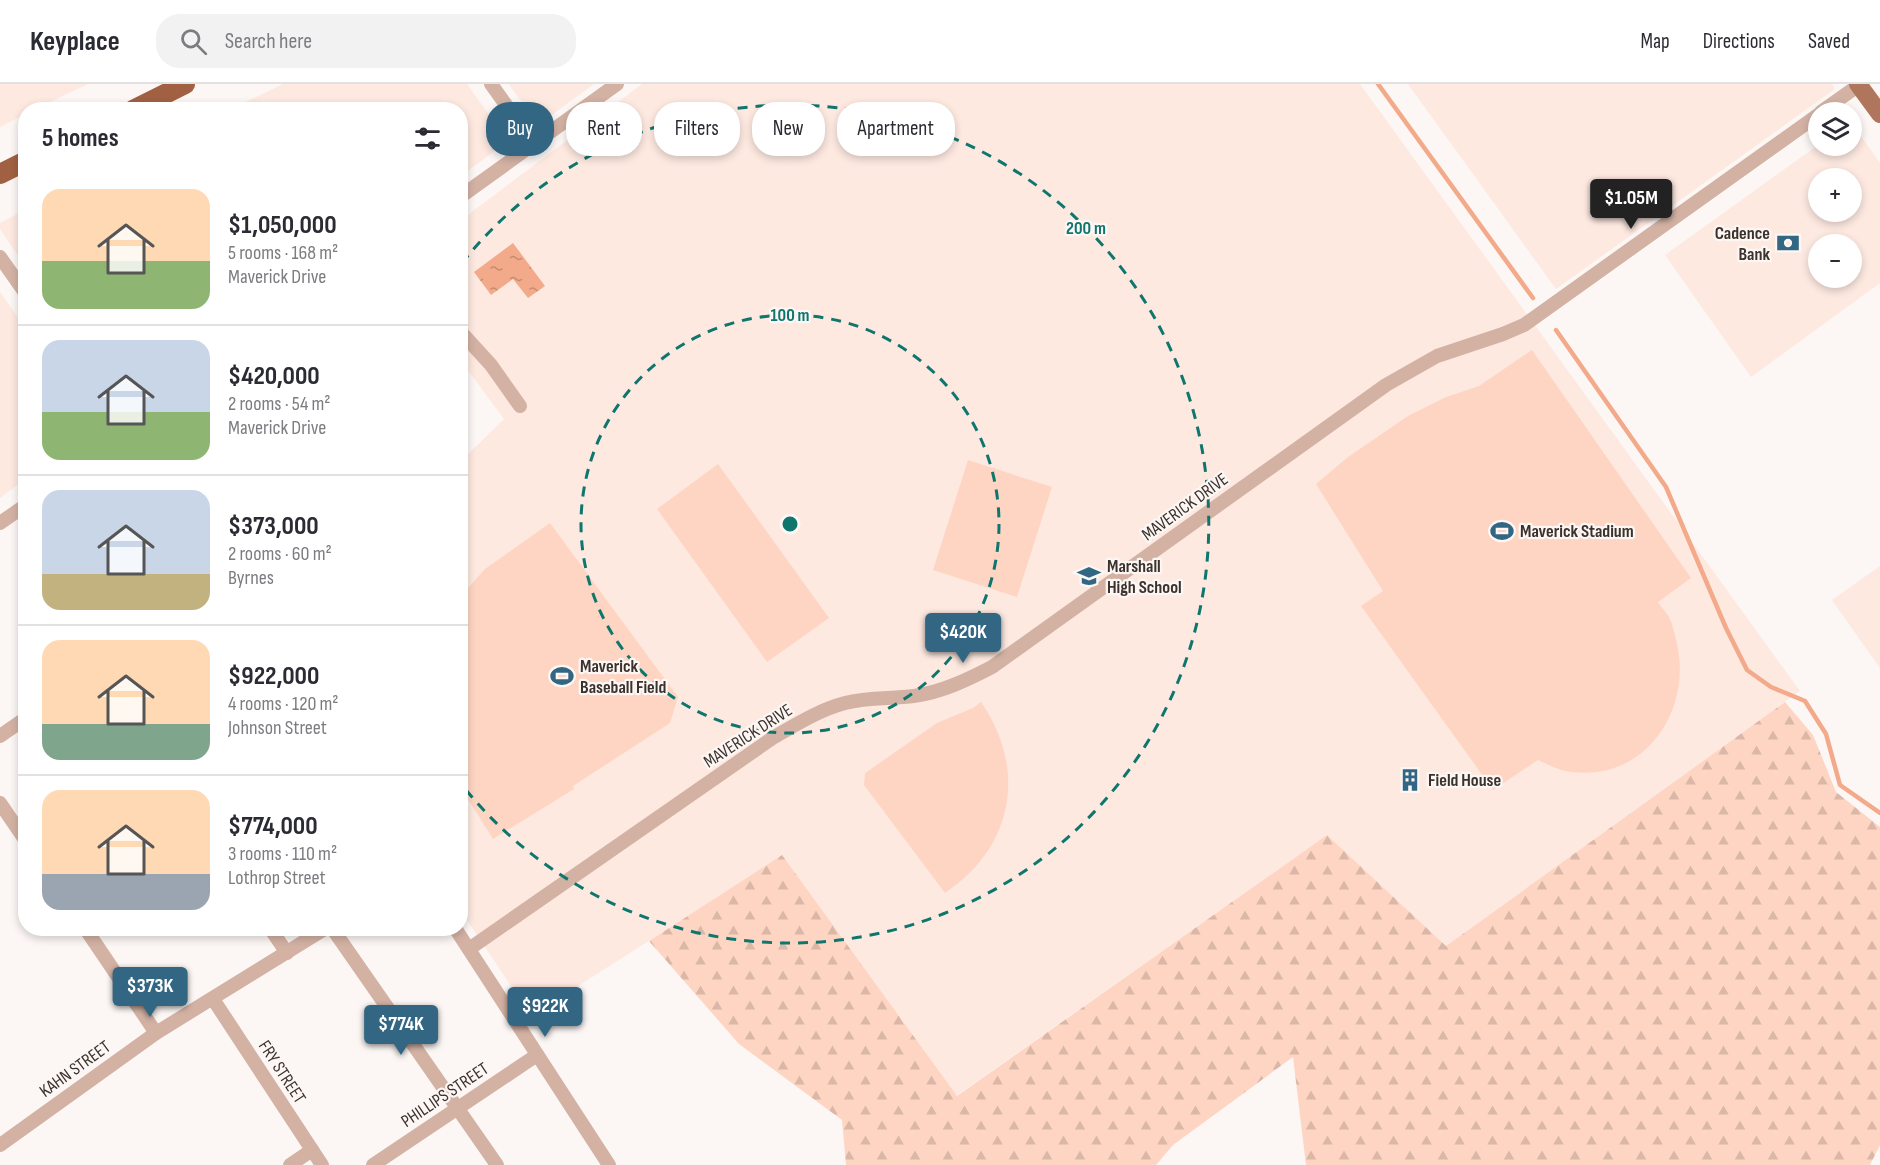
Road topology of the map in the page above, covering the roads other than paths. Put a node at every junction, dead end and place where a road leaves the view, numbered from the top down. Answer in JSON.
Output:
{"nodes":[{"id":1,"x":185,"y":84,"type":"edge"},
{"id":2,"x":491,"y":84,"type":"edge"},
{"id":3,"x":617,"y":84,"type":"edge"},
{"id":4,"x":1859,"y":85,"type":"edge"},
{"id":5,"x":149,"y":102,"type":"edge"},
{"id":6,"x":504,"y":102,"type":"edge"},
{"id":7,"x":1836,"y":102,"type":"edge"},
{"id":8,"x":1880,"y":114,"type":"edge"},
{"id":9,"x":1808,"y":123,"type":"edge"},
{"id":10,"x":554,"y":130,"type":"edge"},
{"id":11,"x":517,"y":156,"type":"edge"},
{"id":12,"x":18,"y":165,"type":"edge"},
{"id":13,"x":0,"y":174,"type":"edge"},
{"id":14,"x":468,"y":191,"type":"edge"},
{"id":15,"x":0,"y":257,"type":"edge"},
{"id":16,"x":18,"y":283,"type":"edge"},
{"id":17,"x":468,"y":340,"type":"edge"},
{"id":18,"x":520,"y":406,"type":"dead end"},
{"id":19,"x":18,"y":511,"type":"edge"},
{"id":20,"x":0,"y":523,"type":"edge"},
{"id":21,"x":18,"y":724,"type":"edge"},
{"id":22,"x":0,"y":736,"type":"edge"},
{"id":23,"x":0,"y":803,"type":"edge"},
{"id":24,"x":18,"y":829,"type":"edge"},
{"id":25,"x":91,"y":936,"type":"edge"},
{"id":26,"x":275,"y":936,"type":"edge"},
{"id":27,"x":314,"y":936,"type":"edge"},
{"id":28,"x":338,"y":936,"type":"edge"},
{"id":29,"x":460,"y":936,"type":"edge"},
{"id":30,"x":469,"y":949,"type":"junction"},
{"id":31,"x":287,"y":953,"type":"junction"},
{"id":32,"x":213,"y":999,"type":"junction"},
{"id":33,"x":156,"y":1033,"type":"junction"},
{"id":34,"x":537,"y":1054,"type":"junction"},
{"id":35,"x":457,"y":1108,"type":"junction"},
{"id":36,"x":0,"y":1145,"type":"edge"},
{"id":37,"x":312,"y":1150,"type":"junction"},
{"id":38,"x":290,"y":1165,"type":"edge"},
{"id":39,"x":322,"y":1165,"type":"edge"},
{"id":40,"x":373,"y":1165,"type":"edge"},
{"id":41,"x":496,"y":1165,"type":"edge"},
{"id":42,"x":609,"y":1165,"type":"edge"}],
"edges":[{"from":1,"to":5,"type":"highway"},
{"from":2,"to":6,"type":"street"},
{"from":3,"to":10,"type":"street"},
{"from":4,"to":7,"type":"street","name":"MAVERICK DRIVE"},
{"from":4,"to":8,"type":"main road"},
{"from":9,"to":30,"type":"street","name":"MAVERICK DRIVE"},
{"from":11,"to":14,"type":"street"},
{"from":12,"to":13,"type":"highway"},
{"from":15,"to":16,"type":"street"},
{"from":17,"to":18,"type":"street"},
{"from":19,"to":20,"type":"street"},
{"from":21,"to":22,"type":"street"},
{"from":23,"to":24,"type":"street"},
{"from":25,"to":33,"type":"street"},
{"from":26,"to":31,"type":"street"},
{"from":27,"to":31,"type":"street","name":"KAHN STREET"},
{"from":28,"to":35,"type":"street"},
{"from":29,"to":30,"type":"street"},
{"from":30,"to":34,"type":"street"},
{"from":31,"to":32,"type":"street","name":"KAHN STREET"},
{"from":32,"to":33,"type":"street","name":"KAHN STREET"},
{"from":32,"to":37,"type":"street","name":"FRY STREET"},
{"from":33,"to":36,"type":"street","name":"KAHN STREET"},
{"from":34,"to":35,"type":"street","name":"PHILLIPS STREET"},
{"from":34,"to":42,"type":"street"},
{"from":35,"to":40,"type":"street","name":"PHILLIPS STREET"},
{"from":35,"to":41,"type":"street"},
{"from":37,"to":38,"type":"street"},
{"from":37,"to":39,"type":"street","name":"FRY STREET"}]}
